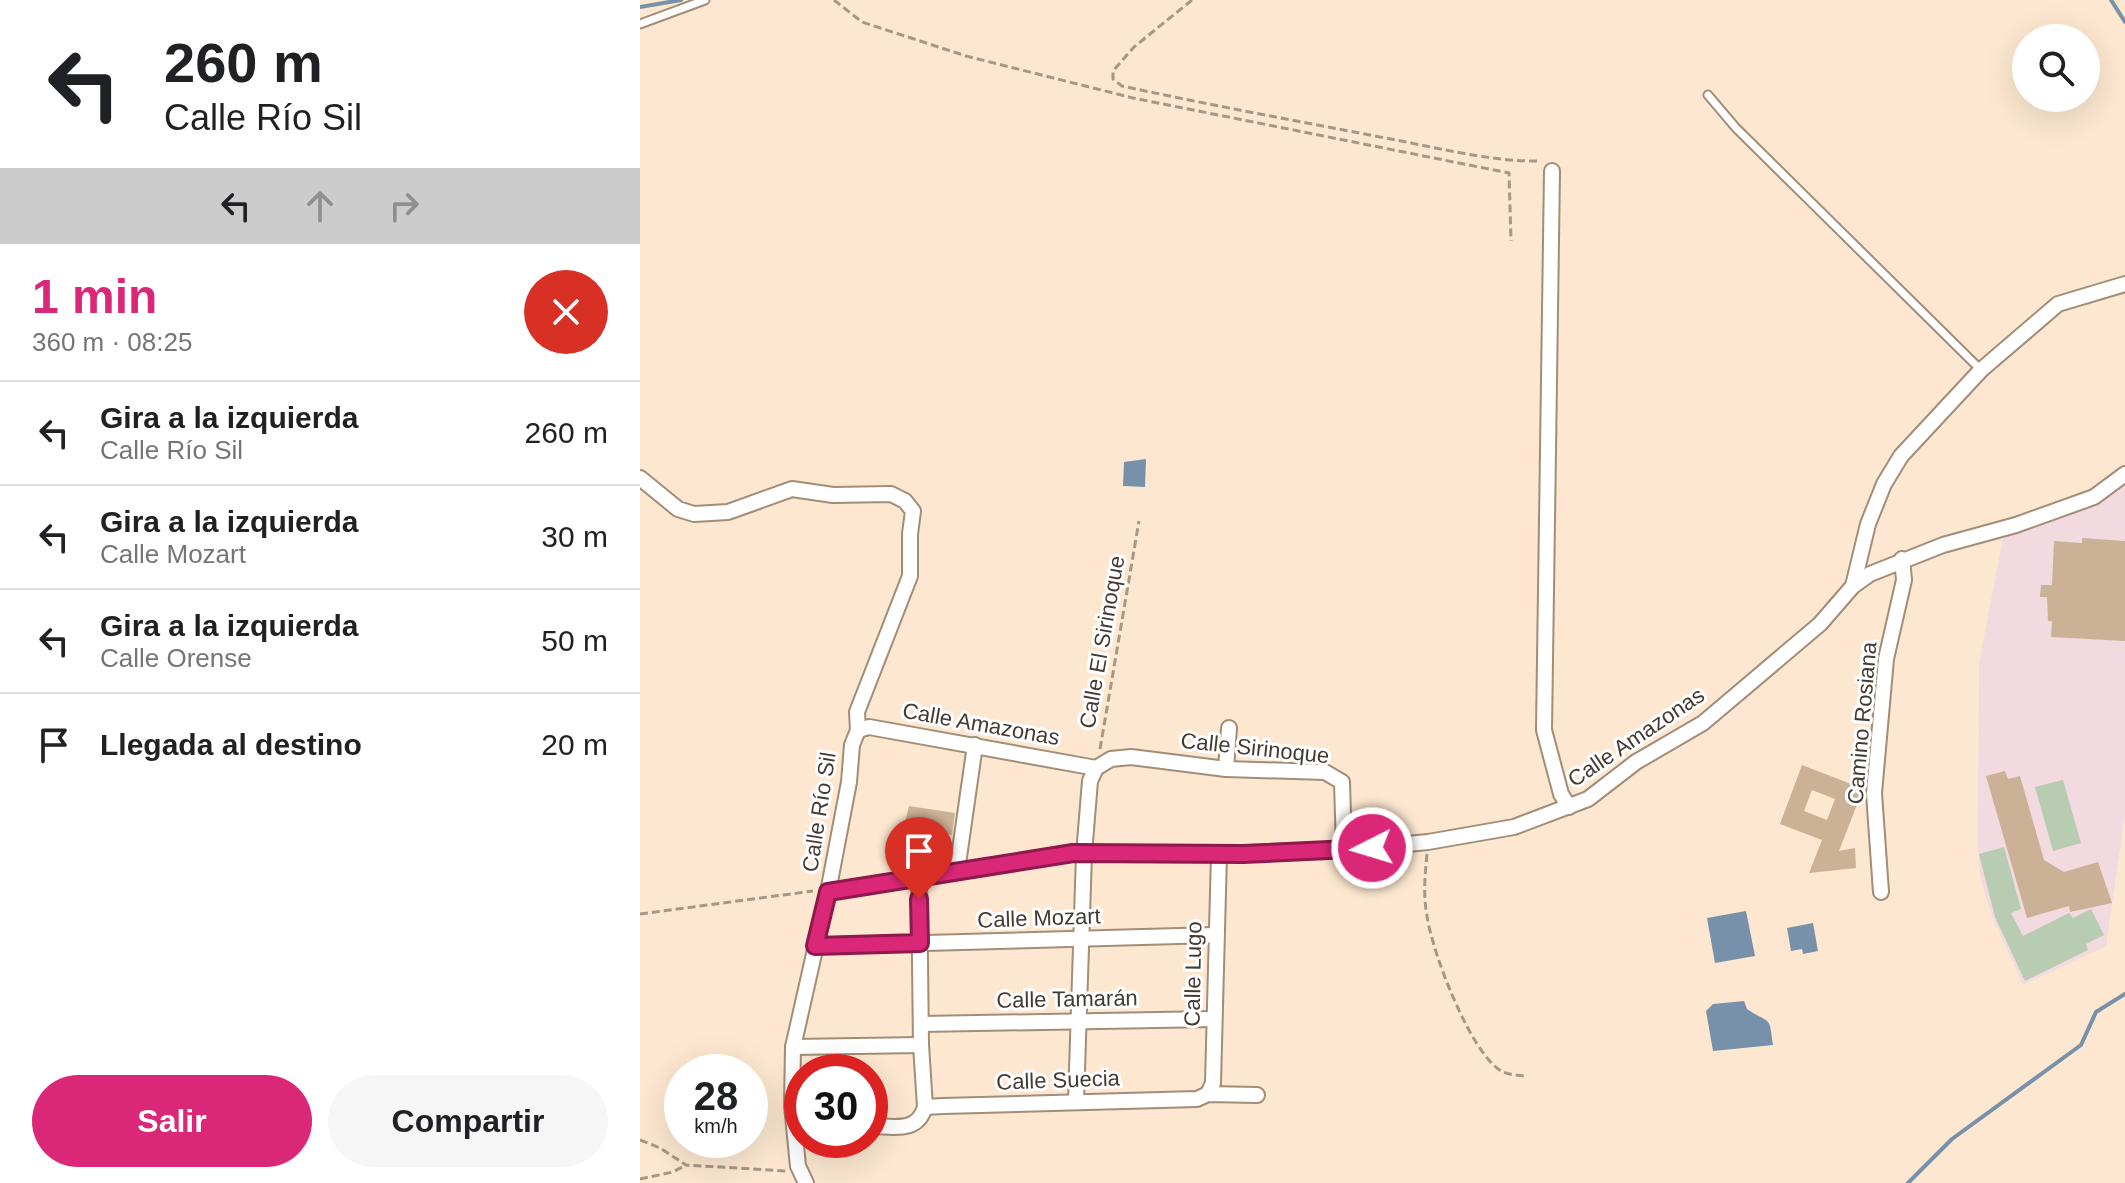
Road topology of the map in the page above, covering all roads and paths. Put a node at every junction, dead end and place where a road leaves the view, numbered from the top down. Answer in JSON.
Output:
{"nodes":[{"id":1,"x":705,"y":0,"type":"edge"},
{"id":2,"x":834,"y":0,"type":"edge"},
{"id":3,"x":1192,"y":0,"type":"edge"},
{"id":4,"x":640,"y":24,"type":"edge"},
{"id":5,"x":1708,"y":95,"type":"dead end"},
{"id":6,"x":1549,"y":166,"type":"joint"},
{"id":7,"x":1511,"y":241,"type":"dead end"},
{"id":8,"x":2125,"y":284,"type":"edge"},
{"id":9,"x":1981,"y":370,"type":"junction"},
{"id":10,"x":2125,"y":474,"type":"edge"},
{"id":11,"x":640,"y":478,"type":"edge"},
{"id":12,"x":1139,"y":521,"type":"dead end"},
{"id":13,"x":1902,"y":559,"type":"junction"},
{"id":14,"x":1853,"y":586,"type":"junction"},
{"id":15,"x":1229,"y":728,"type":"dead end"},
{"id":16,"x":858,"y":730,"type":"junction"},
{"id":17,"x":975,"y":745,"type":"junction"},
{"id":18,"x":1096,"y":768,"type":"junction"},
{"id":19,"x":1226,"y":769,"type":"junction"},
{"id":20,"x":1569,"y":807,"type":"junction"},
{"id":21,"x":1428,"y":842,"type":"junction"},
{"id":22,"x":1344,"y":850,"type":"junction"},
{"id":23,"x":1084,"y":854,"type":"junction"},
{"id":24,"x":1219,"y":854,"type":"junction"},
{"id":25,"x":957,"y":871,"type":"junction"},
{"id":26,"x":919,"y":877,"type":"junction"},
{"id":27,"x":828,"y":892,"type":"junction"},
{"id":28,"x":1881,"y":892,"type":"dead end"},
{"id":29,"x":640,"y":914,"type":"edge"},
{"id":30,"x":1215,"y":935,"type":"junction"},
{"id":31,"x":1082,"y":938,"type":"junction"},
{"id":32,"x":920,"y":943,"type":"junction"},
{"id":33,"x":815,"y":946,"type":"junction"},
{"id":34,"x":1214,"y":1019,"type":"junction"},
{"id":35,"x":1078,"y":1020,"type":"junction"},
{"id":36,"x":921,"y":1024,"type":"junction"},
{"id":37,"x":921,"y":1045,"type":"junction"},
{"id":38,"x":793,"y":1047,"type":"junction"},
{"id":39,"x":792,"y":1054,"type":"edge"},
{"id":40,"x":1525,"y":1076,"type":"dead end"},
{"id":41,"x":1208,"y":1094,"type":"junction"},
{"id":42,"x":1257,"y":1095,"type":"dead end"},
{"id":43,"x":1076,"y":1101,"type":"junction"},
{"id":44,"x":925,"y":1107,"type":"junction"},
{"id":45,"x":888,"y":1126,"type":"edge"},
{"id":46,"x":640,"y":1140,"type":"edge"},
{"id":47,"x":798,"y":1158,"type":"edge"},
{"id":48,"x":686,"y":1165,"type":"junction"},
{"id":49,"x":798,"y":1166,"type":"junction"},
{"id":50,"x":640,"y":1179,"type":"edge"},
{"id":51,"x":806,"y":1183,"type":"edge"}],
"edges":[{"from":1,"to":4,"type":"lane"},
{"from":2,"to":7,"type":"path"},
{"from":3,"to":6,"type":"path"},
{"from":5,"to":9,"type":"lane"},
{"from":6,"to":20,"type":"street"},
{"from":8,"to":9,"type":"street"},
{"from":9,"to":14,"type":"street"},
{"from":10,"to":13,"type":"street"},
{"from":11,"to":16,"type":"street","name":"Calle Río Sil"},
{"from":12,"to":18,"type":"path","name":"Calle El Sirinoque"},
{"from":13,"to":14,"type":"street"},
{"from":13,"to":28,"type":"street","name":"Camino Rosiana"},
{"from":14,"to":20,"type":"street","name":"Calle Amazonas"},
{"from":15,"to":19,"type":"street"},
{"from":16,"to":17,"type":"street","name":"Calle Amazonas"},
{"from":16,"to":27,"type":"street","name":"Calle Río Sil"},
{"from":17,"to":18,"type":"street","name":"Calle Amazonas"},
{"from":17,"to":25,"type":"street"},
{"from":18,"to":19,"type":"street","name":"Calle Sirinoque"},
{"from":18,"to":23,"type":"street"},
{"from":19,"to":22,"type":"street","name":"Calle Sirinoque"},
{"from":20,"to":21,"type":"street","name":"Calle Amazonas"},
{"from":21,"to":22,"type":"street","name":"Calle Amazonas"},
{"from":21,"to":40,"type":"path"},
{"from":22,"to":24,"type":"street","name":"Calle Amazonas"},
{"from":23,"to":24,"type":"street","name":"Calle Amazonas"},
{"from":23,"to":25,"type":"street","name":"Calle Amazonas"},
{"from":23,"to":31,"type":"street"},
{"from":24,"to":30,"type":"street","name":"Calle Lugo"},
{"from":25,"to":26,"type":"street","name":"Calle Amazonas"},
{"from":26,"to":27,"type":"street","name":"Calle Amazonas"},
{"from":26,"to":32,"type":"street"},
{"from":27,"to":29,"type":"path"},
{"from":27,"to":33,"type":"street","name":"Calle Río Sil"},
{"from":30,"to":31,"type":"street","name":"Calle Mozart"},
{"from":30,"to":34,"type":"street","name":"Calle Lugo"},
{"from":31,"to":32,"type":"street","name":"Calle Mozart"},
{"from":31,"to":35,"type":"street"},
{"from":32,"to":33,"type":"street","name":"Calle Mozart"},
{"from":32,"to":36,"type":"street"},
{"from":33,"to":38,"type":"street","name":"Calle Río Sil"},
{"from":34,"to":35,"type":"street","name":"Calle Tamarán"},
{"from":34,"to":41,"type":"street","name":"Calle Lugo"},
{"from":35,"to":36,"type":"street","name":"Calle Tamarán"},
{"from":35,"to":43,"type":"street"},
{"from":36,"to":37,"type":"street"},
{"from":37,"to":38,"type":"street"},
{"from":37,"to":44,"type":"street"},
{"from":38,"to":39,"type":"street","name":"Calle Río Sil"},
{"from":41,"to":42,"type":"street","name":"Calle Suecia"},
{"from":41,"to":43,"type":"street","name":"Calle Suecia"},
{"from":43,"to":44,"type":"street","name":"Calle Suecia"},
{"from":44,"to":45,"type":"street"},
{"from":46,"to":48,"type":"path"},
{"from":47,"to":49,"type":"street","name":"Calle Río Sil"},
{"from":48,"to":49,"type":"path"},
{"from":48,"to":50,"type":"path"},
{"from":49,"to":51,"type":"street","name":"Calle Río Sil"}]}
